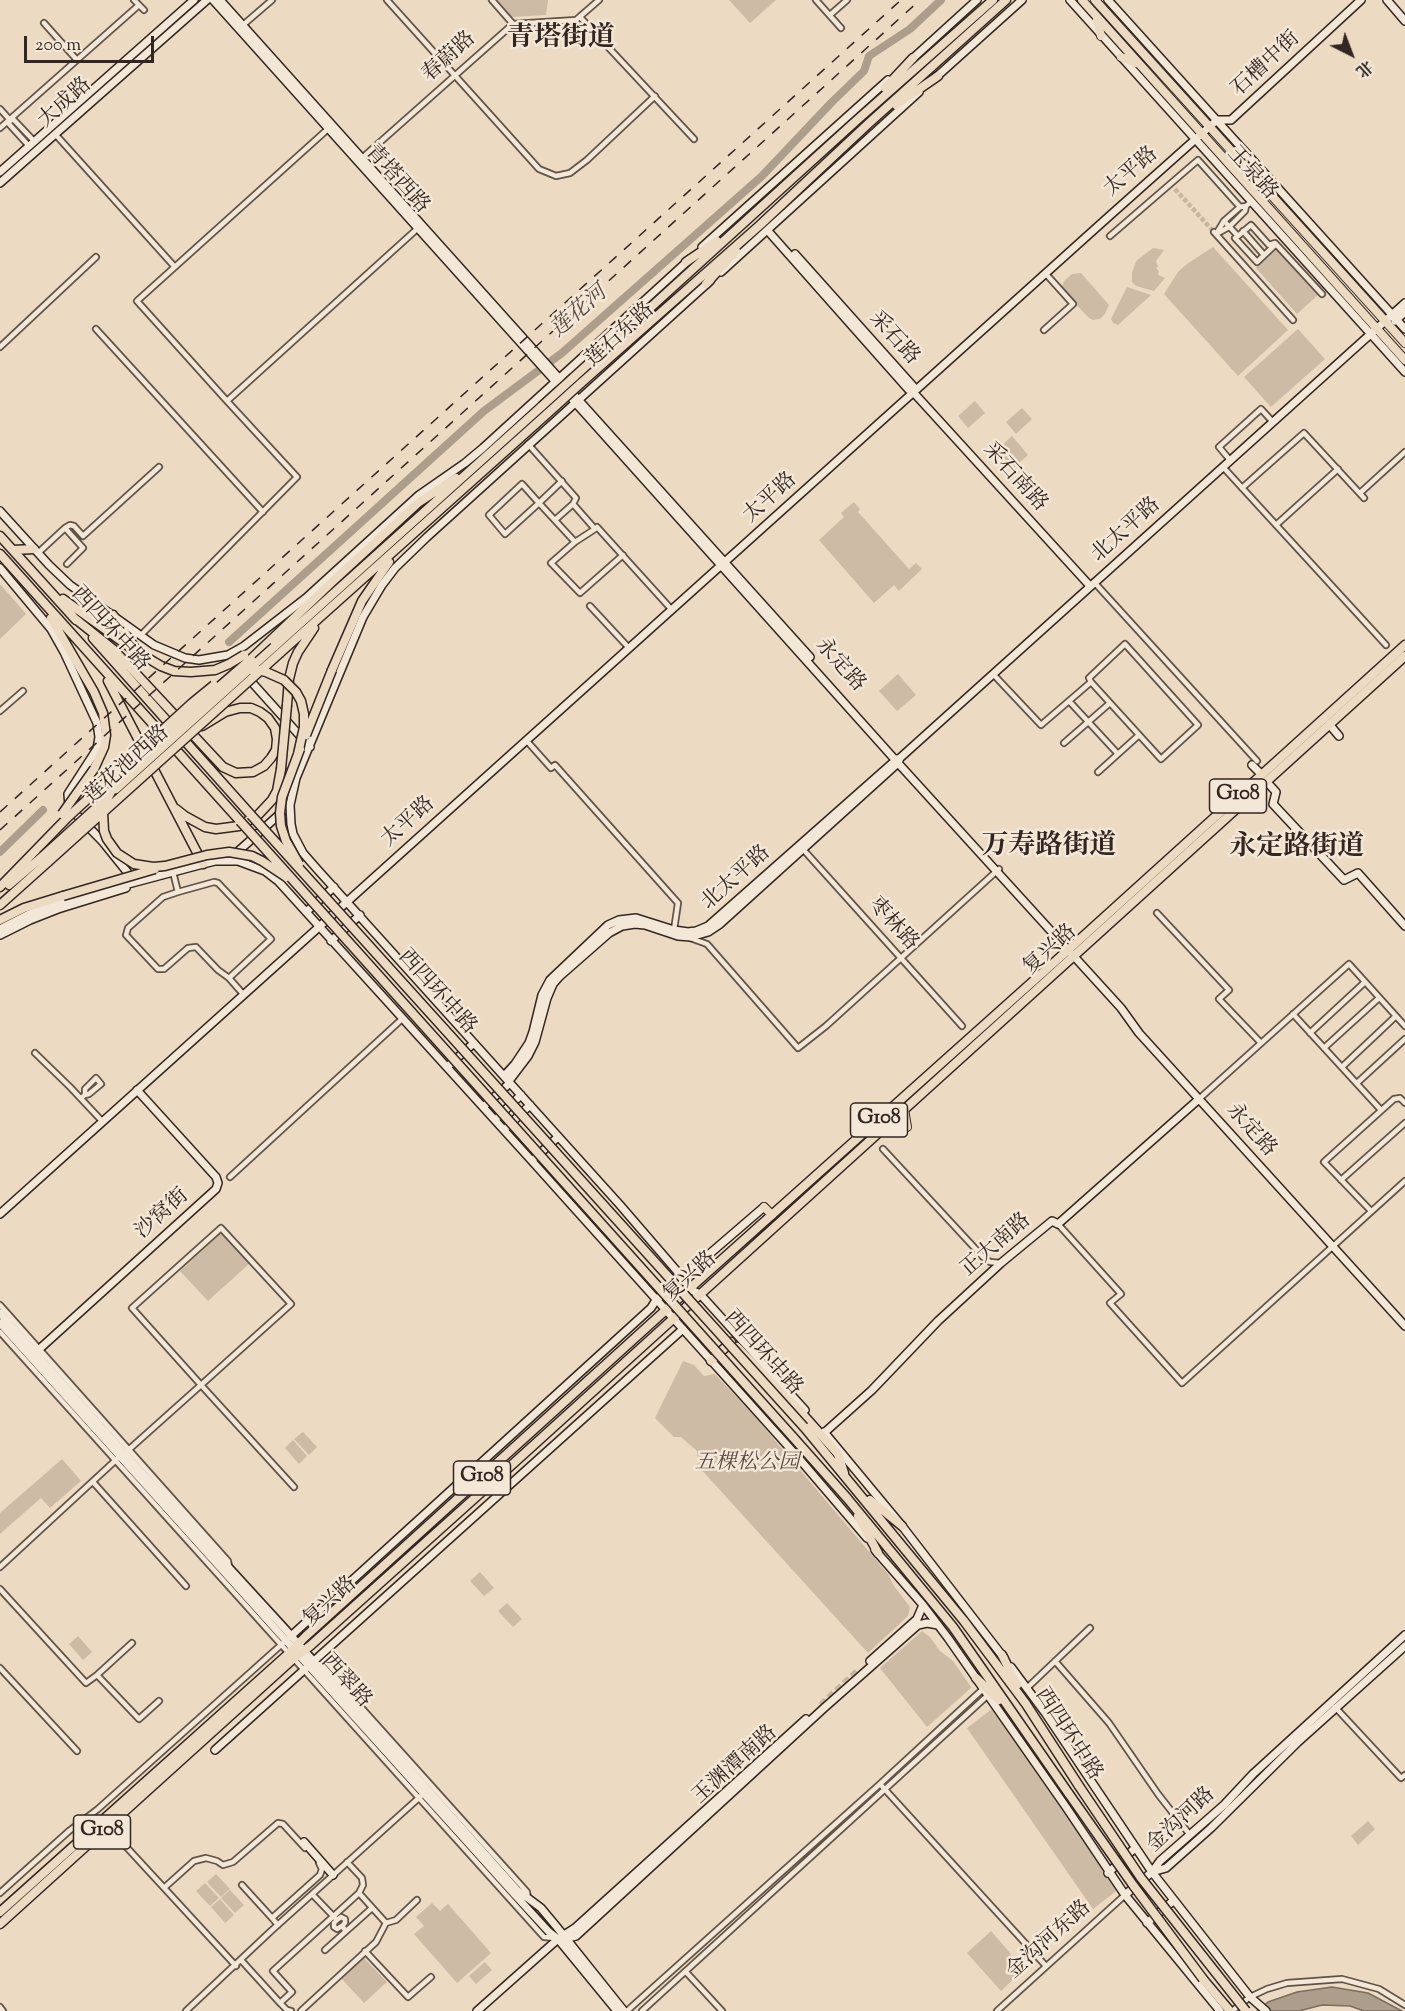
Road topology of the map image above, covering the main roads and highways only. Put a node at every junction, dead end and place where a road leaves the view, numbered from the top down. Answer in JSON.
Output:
{"nodes":[{"id":1,"x":993,"y":0,"type":"edge"},
{"id":2,"x":1006,"y":0,"type":"edge"},
{"id":3,"x":1082,"y":0,"type":"edge"},
{"id":4,"x":1095,"y":0,"type":"edge"},
{"id":5,"x":1095,"y":15,"type":"junction"},
{"id":6,"x":1101,"y":36,"type":"road end"},
{"id":7,"x":1120,"y":57,"type":"road end"},
{"id":8,"x":913,"y":58,"type":"road end"},
{"id":9,"x":1140,"y":64,"type":"junction"},
{"id":10,"x":938,"y":76,"type":"road end"},
{"id":11,"x":856,"y":120,"type":"junction"},
{"id":12,"x":868,"y":123,"type":"junction"},
{"id":13,"x":744,"y":222,"type":"junction"},
{"id":14,"x":760,"y":225,"type":"junction"},
{"id":15,"x":686,"y":261,"type":"road end"},
{"id":16,"x":706,"y":284,"type":"road end"},
{"id":17,"x":1405,"y":343,"type":"edge"},
{"id":18,"x":1405,"y":360,"type":"edge"},
{"id":19,"x":577,"y":380,"type":"junction"},
{"id":20,"x":545,"y":409,"type":"junction"},
{"id":21,"x":472,"y":469,"type":"junction"},
{"id":22,"x":0,"y":536,"type":"edge"},
{"id":23,"x":405,"y":542,"type":"junction"},
{"id":24,"x":13,"y":550,"type":"junction"},
{"id":25,"x":36,"y":551,"type":"road end"},
{"id":26,"x":0,"y":554,"type":"edge"},
{"id":27,"x":48,"y":588,"type":"junction"},
{"id":28,"x":38,"y":597,"type":"junction"},
{"id":29,"x":326,"y":612,"type":"junction"},
{"id":30,"x":113,"y":615,"type":"road end"},
{"id":31,"x":1405,"y":645,"type":"edge"},
{"id":32,"x":277,"y":650,"type":"junction"},
{"id":33,"x":64,"y":652,"type":"road end"},
{"id":34,"x":1405,"y":656,"type":"edge"},
{"id":35,"x":248,"y":657,"type":"junction"},
{"id":36,"x":146,"y":658,"type":"junction"},
{"id":37,"x":98,"y":663,"type":"junction"},
{"id":38,"x":94,"y":692,"type":"junction"},
{"id":39,"x":191,"y":733,"type":"junction"},
{"id":40,"x":298,"y":754,"type":"junction"},
{"id":41,"x":206,"y":756,"type":"junction"},
{"id":42,"x":1264,"y":778,"type":"junction"},
{"id":43,"x":169,"y":799,"type":"junction"},
{"id":44,"x":65,"y":816,"type":"junction"},
{"id":45,"x":46,"y":859,"type":"junction"},
{"id":46,"x":203,"y":864,"type":"road end"},
{"id":47,"x":169,"y":869,"type":"junction"},
{"id":48,"x":307,"y":877,"type":"junction"},
{"id":49,"x":298,"y":886,"type":"junction"},
{"id":50,"x":0,"y":887,"type":"edge"},
{"id":51,"x":0,"y":892,"type":"edge"},
{"id":52,"x":0,"y":905,"type":"edge"},
{"id":53,"x":0,"y":920,"type":"edge"},
{"id":54,"x":1071,"y":951,"type":"junction"},
{"id":55,"x":904,"y":1109,"type":"junction"},
{"id":56,"x":907,"y":1126,"type":"dead end"},
{"id":57,"x":764,"y":1207,"type":"road end"},
{"id":58,"x":772,"y":1215,"type":"junction"},
{"id":59,"x":689,"y":1289,"type":"junction"},
{"id":60,"x":697,"y":1297,"type":"junction"},
{"id":61,"x":731,"y":1342,"type":"junction"},
{"id":62,"x":711,"y":1361,"type":"road end"},
{"id":63,"x":844,"y":1475,"type":"junction"},
{"id":64,"x":856,"y":1488,"type":"junction"},
{"id":65,"x":847,"y":1498,"type":"junction"},
{"id":66,"x":902,"y":1526,"type":"road end"},
{"id":67,"x":878,"y":1553,"type":"road end"},
{"id":68,"x":296,"y":1652,"type":"junction"},
{"id":69,"x":1002,"y":1655,"type":"road end"},
{"id":70,"x":976,"y":1678,"type":"road end"},
{"id":71,"x":1026,"y":1704,"type":"junction"},
{"id":72,"x":1012,"y":1712,"type":"junction"},
{"id":73,"x":0,"y":1912,"type":"edge"},
{"id":74,"x":0,"y":1924,"type":"edge"},
{"id":75,"x":1231,"y":2011,"type":"edge"},
{"id":76,"x":1246,"y":2011,"type":"edge"}],
"edges":[{"from":1,"to":11,"type":"highway","name":"莲石东路"},
{"from":2,"to":12,"type":"highway","name":"莲石东路"},
{"from":3,"to":5,"type":"main road","name":"玉泉路"},
{"from":4,"to":17,"type":"main road","name":"玉泉路"},
{"from":5,"to":6,"type":"main road"},
{"from":5,"to":9,"type":"main road","name":"玉泉路"},
{"from":7,"to":9,"type":"main road"},
{"from":8,"to":11,"type":"highway"},
{"from":9,"to":18,"type":"main road","name":"玉泉路"},
{"from":10,"to":12,"type":"highway"},
{"from":11,"to":13,"type":"highway","name":"莲石东路"},
{"from":12,"to":14,"type":"highway","name":"莲石东路"},
{"from":13,"to":15,"type":"highway"},
{"from":13,"to":19,"type":"highway","name":"莲石东路"},
{"from":14,"to":16,"type":"highway"},
{"from":14,"to":19,"type":"highway","name":"莲石东路"},
{"from":19,"to":20,"type":"highway","bridge":true},
{"from":20,"to":21,"type":"highway"},
{"from":20,"to":23,"type":"highway"},
{"from":21,"to":32,"type":"highway"},
{"from":21,"to":35,"type":"highway"},
{"from":22,"to":24,"type":"highway","name":"西四环中路"},
{"from":23,"to":29,"type":"highway"},
{"from":23,"to":40,"type":"highway","bridge":true},
{"from":24,"to":25,"type":"highway"},
{"from":24,"to":27,"type":"highway","name":"西四环中路"},
{"from":26,"to":28,"type":"highway","name":"西四环中路"},
{"from":27,"to":36,"type":"highway"},
{"from":27,"to":41,"type":"highway","name":"西四环中路"},
{"from":28,"to":37,"type":"highway","name":"西四环中路"},
{"from":28,"to":38,"type":"highway"},
{"from":29,"to":32,"type":"highway"},
{"from":29,"to":43,"type":"highway","bridge":true},
{"from":30,"to":36,"type":"highway"},
{"from":31,"to":42,"type":"highway","name":"复兴路","number":"G108"},
{"from":32,"to":39,"type":"highway","name":"莲花池西路","bridge":true},
{"from":32,"to":45,"type":"highway","name":"莲花池西路","bridge":true},
{"from":33,"to":38,"type":"highway"},
{"from":34,"to":42,"type":"highway","name":"复兴路","number":"G108"},
{"from":35,"to":36,"type":"highway","bridge":true},
{"from":35,"to":47,"type":"highway","bridge":true},
{"from":37,"to":43,"type":"highway"},
{"from":37,"to":49,"type":"highway","name":"西四环中路","bridge":true},
{"from":38,"to":44,"type":"highway","bridge":true},
{"from":39,"to":41,"type":"highway","bridge":true},
{"from":39,"to":45,"type":"highway","name":"莲花池西路","bridge":true},
{"from":40,"to":44,"type":"highway","bridge":true},
{"from":40,"to":48,"type":"highway","bridge":true},
{"from":41,"to":48,"type":"highway","name":"西四环中路","bridge":true},
{"from":42,"to":54,"type":"highway","name":"复兴路","number":"G108"},
{"from":43,"to":46,"type":"highway"},
{"from":44,"to":50,"type":"highway"},
{"from":45,"to":51,"type":"highway","name":"莲花池西路"},
{"from":45,"to":52,"type":"highway","name":"莲花池西路"},
{"from":47,"to":49,"type":"highway","bridge":true},
{"from":47,"to":53,"type":"highway","bridge":true},
{"from":48,"to":63,"type":"highway","name":"西四环中路","bridge":true},
{"from":49,"to":65,"type":"highway","name":"西四环中路","bridge":true},
{"from":54,"to":55,"type":"highway","name":"复兴路","number":"G108"},
{"from":54,"to":58,"type":"highway","name":"复兴路","number":"G108"},
{"from":55,"to":56,"type":"main road"},
{"from":55,"to":60,"type":"highway","name":"复兴路","number":"G108"},
{"from":57,"to":58,"type":"main road"},
{"from":58,"to":59,"type":"highway","name":"复兴路","number":"G108"},
{"from":59,"to":60,"type":"highway"},
{"from":59,"to":68,"type":"highway","name":"复兴路","number":"G108"},
{"from":60,"to":61,"type":"highway"},
{"from":60,"to":68,"type":"highway","name":"复兴路","number":"G108"},
{"from":61,"to":62,"type":"highway"},
{"from":61,"to":63,"type":"highway"},
{"from":63,"to":64,"type":"highway","name":"西四环中路"},
{"from":64,"to":66,"type":"highway"},
{"from":64,"to":71,"type":"highway","name":"西四环中路"},
{"from":65,"to":67,"type":"highway"},
{"from":65,"to":72,"type":"highway","name":"西四环中路"},
{"from":68,"to":73,"type":"highway","name":"复兴路","number":"G108"},
{"from":68,"to":74,"type":"highway","name":"复兴路","number":"G108"},
{"from":69,"to":71,"type":"highway"},
{"from":70,"to":72,"type":"highway"},
{"from":71,"to":76,"type":"highway","name":"西四环中路","bridge":true},
{"from":72,"to":75,"type":"highway","name":"西四环中路","bridge":true}]}
